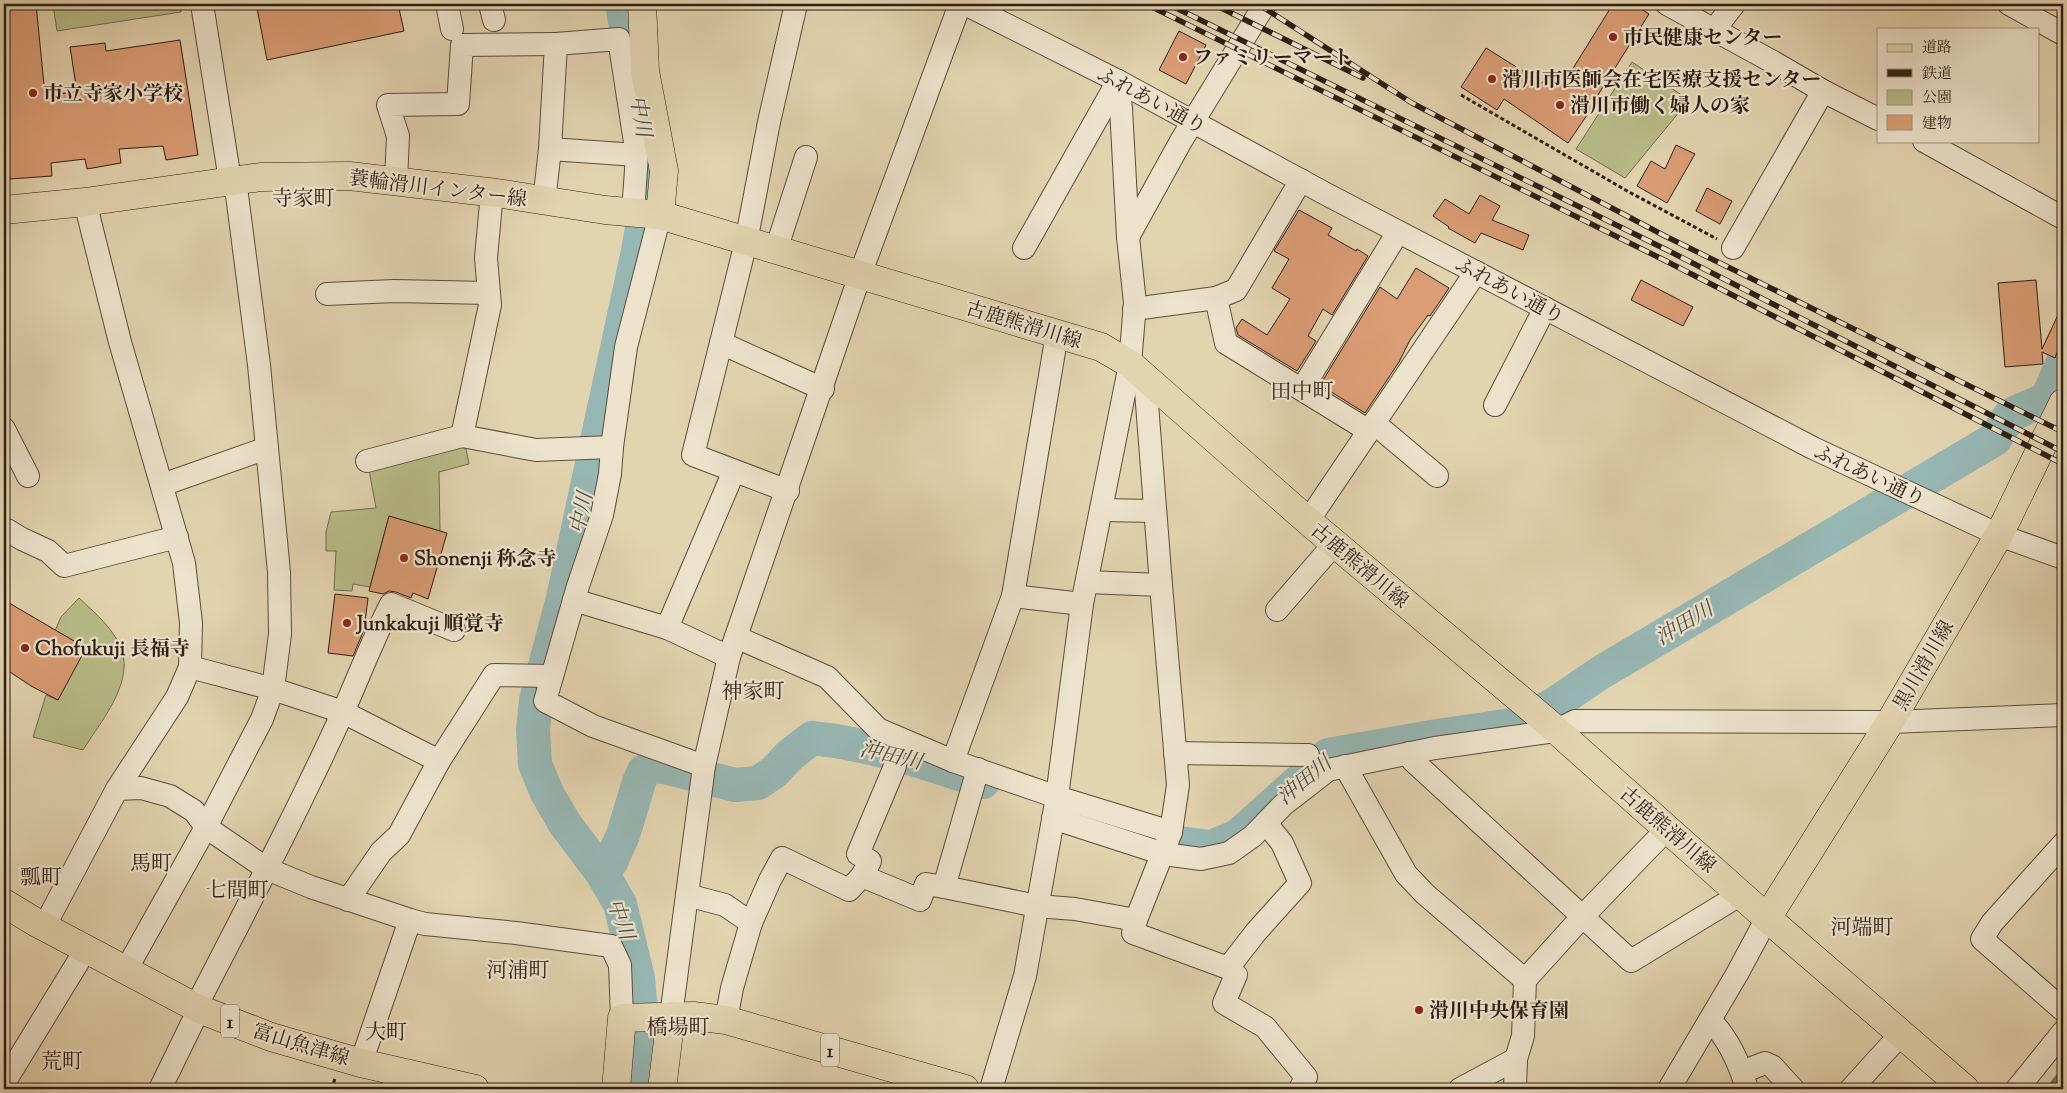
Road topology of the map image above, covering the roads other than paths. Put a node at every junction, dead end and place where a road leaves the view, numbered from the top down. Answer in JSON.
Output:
{"nodes":[{"id":1,"x":202,"y":4,"type":"edge"},
{"id":2,"x":447,"y":4,"type":"edge"},
{"id":3,"x":642,"y":4,"type":"edge"},
{"id":4,"x":796,"y":4,"type":"edge"},
{"id":5,"x":960,"y":4,"type":"edge"},
{"id":6,"x":964,"y":4,"type":"edge"},
{"id":7,"x":1265,"y":4,"type":"edge"},
{"id":8,"x":1667,"y":4,"type":"edge"},
{"id":9,"x":1734,"y":4,"type":"edge"},
{"id":10,"x":2009,"y":4,"type":"edge"},
{"id":11,"x":452,"y":29,"type":"dead end"},
{"id":12,"x":1714,"y":30,"type":"junction"},
{"id":13,"x":2063,"y":34,"type":"edge"},
{"id":14,"x":556,"y":44,"type":"junction"},
{"id":15,"x":1118,"y":81,"type":"junction"},
{"id":16,"x":1822,"y":91,"type":"junction"},
{"id":17,"x":1877,"y":118,"type":"edge"},
{"id":18,"x":1193,"y":122,"type":"junction"},
{"id":19,"x":1926,"y":142,"type":"edge"},
{"id":20,"x":550,"y":149,"type":"junction"},
{"id":21,"x":637,"y":155,"type":"junction"},
{"id":22,"x":806,"y":157,"type":"dead end"},
{"id":23,"x":230,"y":180,"type":"junction"},
{"id":24,"x":1301,"y":180,"type":"junction"},
{"id":25,"x":396,"y":181,"type":"junction"},
{"id":26,"x":492,"y":192,"type":"junction"},
{"id":27,"x":85,"y":202,"type":"junction"},
{"id":28,"x":544,"y":202,"type":"junction"},
{"id":29,"x":4,"y":210,"type":"edge"},
{"id":30,"x":633,"y":213,"type":"junction"},
{"id":31,"x":660,"y":215,"type":"junction"},
{"id":32,"x":2063,"y":218,"type":"edge"},
{"id":33,"x":1398,"y":232,"type":"junction"},
{"id":34,"x":1128,"y":237,"type":"junction"},
{"id":35,"x":746,"y":242,"type":"junction"},
{"id":36,"x":1024,"y":248,"type":"dead end"},
{"id":37,"x":1733,"y":248,"type":"road end"},
{"id":38,"x":776,"y":250,"type":"junction"},
{"id":39,"x":1476,"y":272,"type":"junction"},
{"id":40,"x":860,"y":275,"type":"junction"},
{"id":41,"x":489,"y":292,"type":"junction"},
{"id":42,"x":327,"y":294,"type":"dead end"},
{"id":43,"x":1216,"y":298,"type":"junction"},
{"id":44,"x":1545,"y":308,"type":"junction"},
{"id":45,"x":1134,"y":309,"type":"junction"},
{"id":46,"x":1057,"y":334,"type":"junction"},
{"id":47,"x":721,"y":343,"type":"junction"},
{"id":48,"x":1138,"y":371,"type":"junction"},
{"id":49,"x":823,"y":389,"type":"junction"},
{"id":50,"x":1302,"y":389,"type":"junction"},
{"id":51,"x":2063,"y":403,"type":"edge"},
{"id":52,"x":1495,"y":405,"type":"dead end"},
{"id":53,"x":1372,"y":427,"type":"junction"},
{"id":54,"x":4,"y":429,"type":"edge"},
{"id":55,"x":462,"y":436,"type":"junction"},
{"id":56,"x":612,"y":447,"type":"junction"},
{"id":57,"x":267,"y":448,"type":"junction"},
{"id":58,"x":367,"y":461,"type":"dead end"},
{"id":59,"x":734,"y":471,"type":"junction"},
{"id":60,"x":28,"y":476,"type":"dead end"},
{"id":61,"x":1437,"y":476,"type":"dead end"},
{"id":62,"x":162,"y":486,"type":"junction"},
{"id":63,"x":788,"y":491,"type":"junction"},
{"id":64,"x":1101,"y":510,"type":"junction"},
{"id":65,"x":1155,"y":511,"type":"junction"},
{"id":66,"x":1308,"y":521,"type":"junction"},
{"id":67,"x":4,"y":533,"type":"edge"},
{"id":68,"x":1999,"y":536,"type":"junction"},
{"id":69,"x":177,"y":537,"type":"junction"},
{"id":70,"x":1334,"y":544,"type":"junction"},
{"id":71,"x":2063,"y":558,"type":"edge"},
{"id":72,"x":1087,"y":582,"type":"junction"},
{"id":73,"x":1161,"y":585,"type":"junction"},
{"id":74,"x":1012,"y":596,"type":"junction"},
{"id":75,"x":574,"y":600,"type":"junction"},
{"id":76,"x":1082,"y":604,"type":"junction"},
{"id":77,"x":1278,"y":610,"type":"dead end"},
{"id":78,"x":667,"y":628,"type":"junction"},
{"id":79,"x":454,"y":630,"type":"dead end"},
{"id":80,"x":733,"y":647,"type":"junction"},
{"id":81,"x":190,"y":667,"type":"junction"},
{"id":82,"x":552,"y":676,"type":"junction"},
{"id":83,"x":272,"y":689,"type":"junction"},
{"id":84,"x":343,"y":712,"type":"junction"},
{"id":85,"x":2063,"y":715,"type":"edge"},
{"id":86,"x":1542,"y":719,"type":"junction"},
{"id":87,"x":1890,"y":722,"type":"junction"},
{"id":88,"x":1175,"y":753,"type":"junction"},
{"id":89,"x":1410,"y":753,"type":"junction"},
{"id":90,"x":1308,"y":754,"type":"dead end"},
{"id":91,"x":439,"y":761,"type":"junction"},
{"id":92,"x":954,"y":761,"type":"junction"},
{"id":93,"x":704,"y":766,"type":"junction"},
{"id":94,"x":894,"y":766,"type":"dead end"},
{"id":95,"x":1345,"y":766,"type":"junction"},
{"id":96,"x":978,"y":769,"type":"junction"},
{"id":97,"x":117,"y":789,"type":"junction"},
{"id":98,"x":1055,"y":808,"type":"junction"},
{"id":99,"x":1266,"y":823,"type":"junction"},
{"id":100,"x":206,"y":827,"type":"junction"},
{"id":101,"x":1668,"y":828,"type":"junction"},
{"id":102,"x":1171,"y":832,"type":"junction"},
{"id":103,"x":2063,"y":844,"type":"edge"},
{"id":104,"x":1164,"y":854,"type":"junction"},
{"id":105,"x":267,"y":870,"type":"junction"},
{"id":106,"x":862,"y":876,"type":"junction"},
{"id":107,"x":944,"y":887,"type":"junction"},
{"id":108,"x":1741,"y":894,"type":"junction"},
{"id":109,"x":687,"y":895,"type":"junction"},
{"id":110,"x":348,"y":900,"type":"junction"},
{"id":111,"x":4,"y":904,"type":"edge"},
{"id":112,"x":1037,"y":906,"type":"junction"},
{"id":113,"x":1582,"y":916,"type":"junction"},
{"id":114,"x":1767,"y":918,"type":"junction"},
{"id":115,"x":410,"y":920,"type":"junction"},
{"id":116,"x":1136,"y":920,"type":"junction"},
{"id":117,"x":751,"y":923,"type":"junction"},
{"id":118,"x":44,"y":927,"type":"junction"},
{"id":119,"x":86,"y":949,"type":"junction"},
{"id":120,"x":1228,"y":968,"type":"junction"},
{"id":121,"x":126,"y":970,"type":"junction"},
{"id":122,"x":1525,"y":980,"type":"junction"},
{"id":123,"x":199,"y":1009,"type":"junction"},
{"id":124,"x":2063,"y":1010,"type":"edge"},
{"id":125,"x":671,"y":1016,"type":"junction"},
{"id":126,"x":622,"y":1018,"type":"junction"},
{"id":127,"x":726,"y":1020,"type":"junction"},
{"id":128,"x":1710,"y":1020,"type":"junction"},
{"id":129,"x":2063,"y":1032,"type":"edge"},
{"id":130,"x":1901,"y":1034,"type":"junction"},
{"id":131,"x":1516,"y":1059,"type":"junction"},
{"id":132,"x":361,"y":1063,"type":"junction"},
{"id":133,"x":395,"y":1080,"type":"edge"},
{"id":134,"x":1745,"y":1080,"type":"edge"},
{"id":135,"x":4,"y":1083,"type":"edge"},
{"id":136,"x":160,"y":1089,"type":"edge"},
{"id":137,"x":475,"y":1089,"type":"edge"},
{"id":138,"x":616,"y":1089,"type":"edge"},
{"id":139,"x":662,"y":1089,"type":"edge"},
{"id":140,"x":965,"y":1089,"type":"edge"},
{"id":141,"x":991,"y":1089,"type":"edge"},
{"id":142,"x":1300,"y":1089,"type":"edge"},
{"id":143,"x":1460,"y":1089,"type":"edge"},
{"id":144,"x":1515,"y":1089,"type":"edge"},
{"id":145,"x":1669,"y":1089,"type":"edge"},
{"id":146,"x":1793,"y":1089,"type":"edge"},
{"id":147,"x":1851,"y":1089,"type":"edge"},
{"id":148,"x":1965,"y":1089,"type":"edge"},
{"id":149,"x":2017,"y":1089,"type":"edge"}],
"edges":[{"from":1,"to":23,"type":"street"},
{"from":2,"to":11,"type":"street"},
{"from":3,"to":31,"type":"main road"},
{"from":4,"to":35,"type":"street"},
{"from":5,"to":40,"type":"street"},
{"from":6,"to":15,"type":"street","name":"ふれあい通り"},
{"from":7,"to":18,"type":"street"},
{"from":8,"to":12,"type":"street"},
{"from":9,"to":12,"type":"street"},
{"from":10,"to":13,"type":"street"},
{"from":12,"to":16,"type":"street"},
{"from":14,"to":20,"type":"street"},
{"from":14,"to":21,"type":"street"},
{"from":14,"to":25,"type":"street"},
{"from":15,"to":18,"type":"street","name":"ふれあい通り"},
{"from":15,"to":34,"type":"street"},
{"from":15,"to":36,"type":"street"},
{"from":16,"to":17,"type":"street"},
{"from":16,"to":37,"type":"street"},
{"from":18,"to":24,"type":"street","name":"ふれあい通り"},
{"from":18,"to":34,"type":"street"},
{"from":19,"to":32,"type":"street"},
{"from":20,"to":21,"type":"street"},
{"from":20,"to":28,"type":"street"},
{"from":21,"to":30,"type":"street"},
{"from":22,"to":38,"type":"street"},
{"from":23,"to":25,"type":"main road","name":"蓑輪滑川インター線"},
{"from":23,"to":27,"type":"main road","name":"蓑輪滑川インター線"},
{"from":23,"to":57,"type":"street"},
{"from":24,"to":33,"type":"street","name":"ふれあい通り"},
{"from":24,"to":43,"type":"street"},
{"from":25,"to":26,"type":"main road","name":"蓑輪滑川インター線"},
{"from":26,"to":28,"type":"main road","name":"蓑輪滑川インター線"},
{"from":26,"to":41,"type":"street"},
{"from":27,"to":29,"type":"main road","name":"蓑輪滑川インター線"},
{"from":27,"to":62,"type":"street"},
{"from":28,"to":30,"type":"main road","name":"蓑輪滑川インター線"},
{"from":30,"to":31,"type":"main road","name":"蓑輪滑川インター線"},
{"from":31,"to":35,"type":"main road","name":"古鹿熊滑川線"},
{"from":31,"to":56,"type":"street"},
{"from":33,"to":39,"type":"street","name":"ふれあい通り"},
{"from":33,"to":50,"type":"street"},
{"from":34,"to":45,"type":"street"},
{"from":35,"to":38,"type":"main road","name":"古鹿熊滑川線"},
{"from":35,"to":47,"type":"street"},
{"from":38,"to":40,"type":"main road","name":"古鹿熊滑川線"},
{"from":39,"to":44,"type":"street","name":"ふれあい通り"},
{"from":39,"to":53,"type":"street"},
{"from":40,"to":46,"type":"main road","name":"古鹿熊滑川線"},
{"from":40,"to":49,"type":"street"},
{"from":41,"to":42,"type":"street"},
{"from":41,"to":55,"type":"street"},
{"from":43,"to":45,"type":"street"},
{"from":43,"to":50,"type":"street"},
{"from":44,"to":52,"type":"street"},
{"from":44,"to":68,"type":"street","name":"ふれあい通り"},
{"from":45,"to":48,"type":"street"},
{"from":46,"to":48,"type":"main road","name":"古鹿熊滑川線"},
{"from":46,"to":74,"type":"street"},
{"from":47,"to":49,"type":"street"},
{"from":47,"to":59,"type":"street"},
{"from":48,"to":64,"type":"street"},
{"from":48,"to":65,"type":"street"},
{"from":48,"to":66,"type":"main road","name":"古鹿熊滑川線"},
{"from":49,"to":63,"type":"street"},
{"from":50,"to":53,"type":"street"},
{"from":51,"to":68,"type":"main road","name":"黒川滑川線"},
{"from":53,"to":61,"type":"street"},
{"from":53,"to":66,"type":"street"},
{"from":54,"to":60,"type":"street"},
{"from":55,"to":56,"type":"street"},
{"from":55,"to":58,"type":"street"},
{"from":56,"to":75,"type":"street"},
{"from":57,"to":62,"type":"street"},
{"from":57,"to":83,"type":"street"},
{"from":59,"to":63,"type":"street"},
{"from":59,"to":78,"type":"street"},
{"from":62,"to":69,"type":"street"},
{"from":63,"to":80,"type":"street"},
{"from":64,"to":65,"type":"street"},
{"from":64,"to":72,"type":"street"},
{"from":65,"to":73,"type":"street"},
{"from":66,"to":70,"type":"main road","name":"古鹿熊滑川線"},
{"from":67,"to":69,"type":"street"},
{"from":68,"to":71,"type":"street","name":"ふれあい通り"},
{"from":68,"to":87,"type":"main road","name":"黒川滑川線"},
{"from":69,"to":81,"type":"street"},
{"from":70,"to":77,"type":"street"},
{"from":70,"to":86,"type":"main road","name":"古鹿熊滑川線"},
{"from":72,"to":73,"type":"street"},
{"from":72,"to":76,"type":"street"},
{"from":73,"to":88,"type":"street"},
{"from":74,"to":76,"type":"street"},
{"from":74,"to":92,"type":"street"},
{"from":75,"to":78,"type":"street"},
{"from":75,"to":82,"type":"street"},
{"from":76,"to":98,"type":"street"},
{"from":78,"to":80,"type":"street"},
{"from":79,"to":84,"type":"street"},
{"from":80,"to":92,"type":"street"},
{"from":80,"to":93,"type":"street"},
{"from":81,"to":83,"type":"street"},
{"from":81,"to":97,"type":"street"},
{"from":82,"to":91,"type":"street"},
{"from":82,"to":93,"type":"street"},
{"from":83,"to":84,"type":"street"},
{"from":83,"to":100,"type":"street"},
{"from":84,"to":91,"type":"street"},
{"from":84,"to":105,"type":"street"},
{"from":85,"to":87,"type":"street"},
{"from":86,"to":87,"type":"street"},
{"from":86,"to":89,"type":"street"},
{"from":86,"to":101,"type":"main road","name":"古鹿熊滑川線"},
{"from":87,"to":114,"type":"main road","name":"黒川滑川線"},
{"from":88,"to":90,"type":"street"},
{"from":88,"to":102,"type":"street"},
{"from":89,"to":95,"type":"street"},
{"from":89,"to":113,"type":"street"},
{"from":91,"to":110,"type":"street"},
{"from":92,"to":96,"type":"street"},
{"from":93,"to":109,"type":"street"},
{"from":94,"to":106,"type":"street"},
{"from":95,"to":99,"type":"street"},
{"from":95,"to":122,"type":"street"},
{"from":96,"to":98,"type":"street"},
{"from":96,"to":107,"type":"street"},
{"from":97,"to":100,"type":"street"},
{"from":97,"to":118,"type":"street"},
{"from":98,"to":102,"type":"street"},
{"from":98,"to":104,"type":"street"},
{"from":98,"to":112,"type":"street"},
{"from":99,"to":104,"type":"street"},
{"from":99,"to":120,"type":"street"},
{"from":100,"to":105,"type":"street"},
{"from":100,"to":121,"type":"street"},
{"from":101,"to":108,"type":"main road","name":"古鹿熊滑川線"},
{"from":101,"to":113,"type":"street"},
{"from":102,"to":104,"type":"street"},
{"from":103,"to":124,"type":"street"},
{"from":104,"to":116,"type":"street"},
{"from":105,"to":110,"type":"street"},
{"from":105,"to":123,"type":"street"},
{"from":106,"to":107,"type":"street"},
{"from":106,"to":117,"type":"street"},
{"from":107,"to":112,"type":"street"},
{"from":108,"to":113,"type":"street"},
{"from":108,"to":114,"type":"main road","name":"古鹿熊滑川線"},
{"from":109,"to":117,"type":"street"},
{"from":109,"to":125,"type":"street"},
{"from":110,"to":115,"type":"street"},
{"from":111,"to":118,"type":"main road","name":"富山魚津線","number":"1"},
{"from":112,"to":116,"type":"street"},
{"from":112,"to":141,"type":"street"},
{"from":113,"to":122,"type":"street"},
{"from":114,"to":128,"type":"street"},
{"from":114,"to":130,"type":"main road","name":"古鹿熊滑川線"},
{"from":115,"to":126,"type":"street"},
{"from":115,"to":132,"type":"street"},
{"from":116,"to":120,"type":"street"},
{"from":117,"to":127,"type":"street"},
{"from":118,"to":119,"type":"main road","name":"富山魚津線","number":"1"},
{"from":119,"to":121,"type":"main road","name":"富山魚津線","number":"1"},
{"from":119,"to":135,"type":"street"},
{"from":120,"to":142,"type":"street"},
{"from":121,"to":123,"type":"main road","name":"富山魚津線","number":"1"},
{"from":122,"to":131,"type":"street"},
{"from":123,"to":132,"type":"main road","name":"富山魚津線","number":"1"},
{"from":123,"to":136,"type":"street"},
{"from":125,"to":126,"type":"main road","number":"1"},
{"from":125,"to":127,"type":"main road","number":"1"},
{"from":125,"to":139,"type":"main road"},
{"from":126,"to":138,"type":"main road"},
{"from":127,"to":140,"type":"main road","number":"1"},
{"from":128,"to":134,"type":"street"},
{"from":128,"to":145,"type":"street"},
{"from":129,"to":149,"type":"street"},
{"from":130,"to":147,"type":"street"},
{"from":130,"to":148,"type":"main road","name":"古鹿熊滑川線"},
{"from":131,"to":143,"type":"street"},
{"from":131,"to":144,"type":"street"},
{"from":132,"to":133,"type":"main road","name":"富山魚津線","number":"1"},
{"from":133,"to":137,"type":"main road","name":"富山魚津線","number":"1"},
{"from":134,"to":146,"type":"street"}]}
